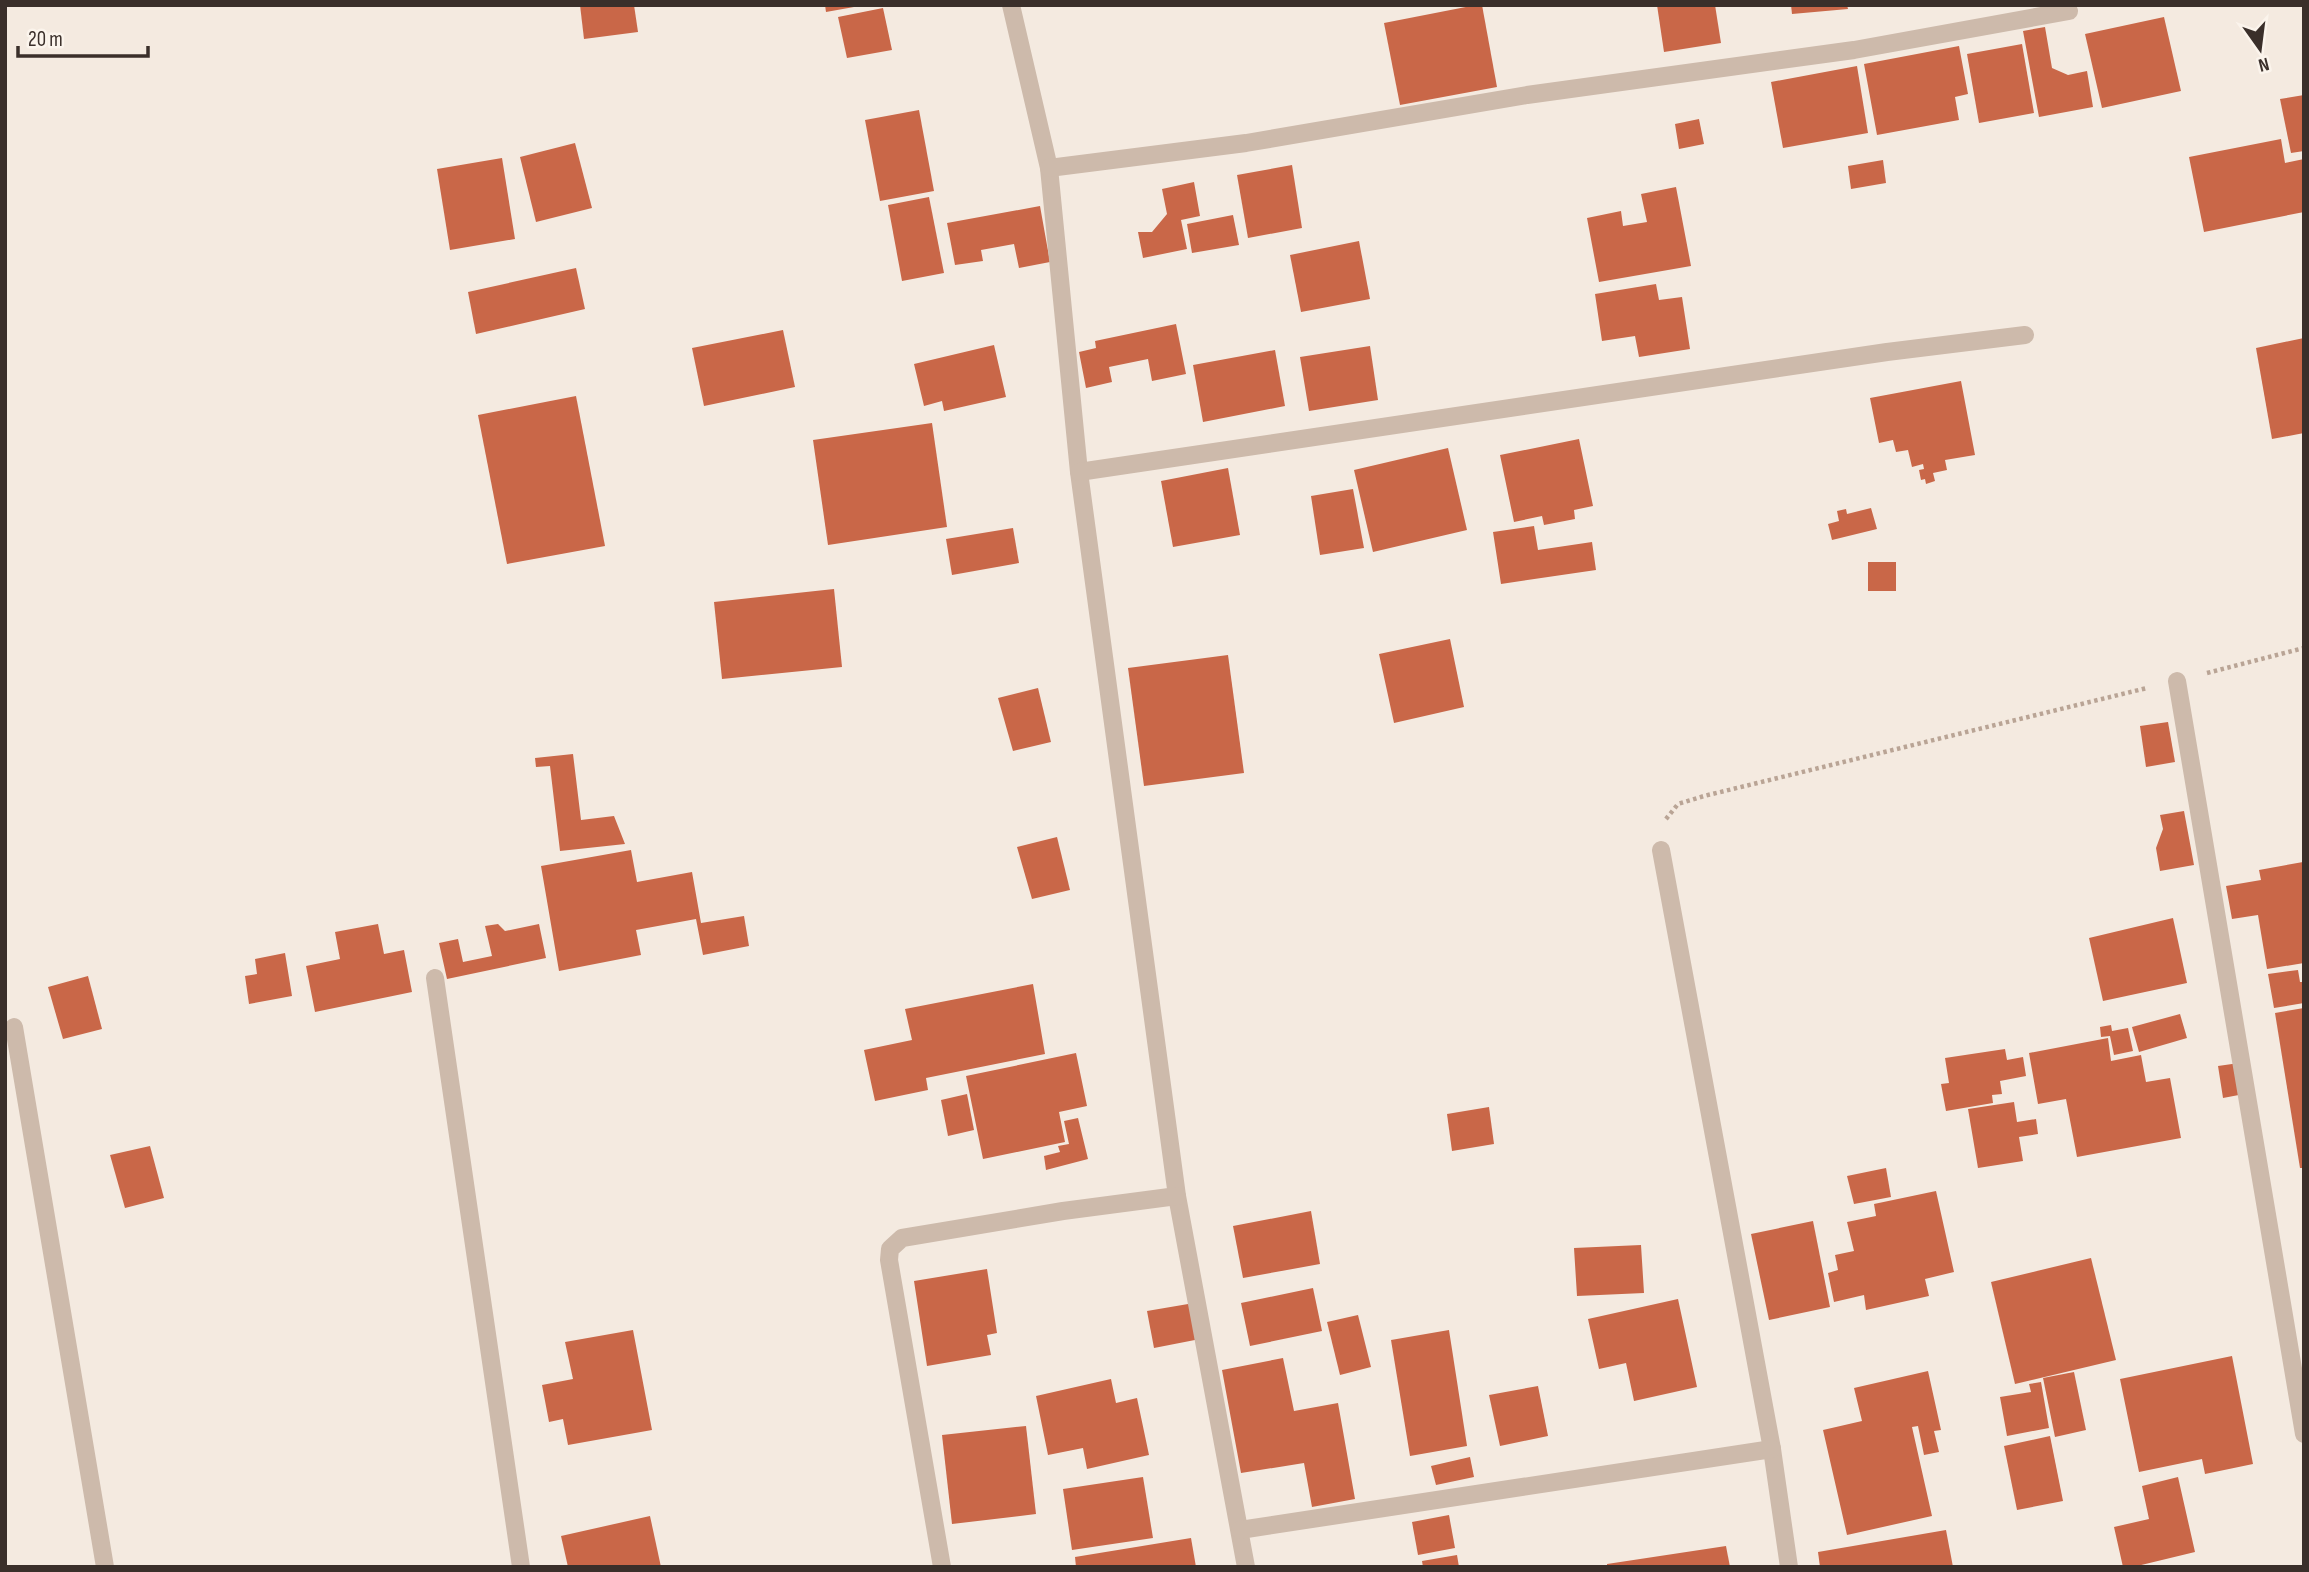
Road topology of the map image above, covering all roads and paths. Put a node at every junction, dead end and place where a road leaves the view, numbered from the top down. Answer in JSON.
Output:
{"nodes":[{"id":1,"x":1011,"y":5,"type":"edge"},
{"id":2,"x":2069,"y":11,"type":"dead end"},
{"id":3,"x":1049,"y":168,"type":"junction"},
{"id":4,"x":2025,"y":335,"type":"dead end"},
{"id":5,"x":1079,"y":472,"type":"junction"},
{"id":6,"x":2304,"y":648,"type":"edge"},
{"id":7,"x":2177,"y":681,"type":"junction"},
{"id":8,"x":1661,"y":850,"type":"joint"},
{"id":9,"x":435,"y":978,"type":"dead end"},
{"id":10,"x":14,"y":1027,"type":"dead end"},
{"id":11,"x":1177,"y":1196,"type":"junction"},
{"id":12,"x":2304,"y":1434,"type":"edge"},
{"id":13,"x":1772,"y":1449,"type":"junction"},
{"id":14,"x":1240,"y":1530,"type":"junction"},
{"id":15,"x":105,"y":1567,"type":"edge"},
{"id":16,"x":521,"y":1567,"type":"edge"},
{"id":17,"x":942,"y":1567,"type":"edge"},
{"id":18,"x":1246,"y":1567,"type":"edge"},
{"id":19,"x":1789,"y":1567,"type":"edge"}],
"edges":[{"from":1,"to":3,"type":"street"},
{"from":2,"to":3,"type":"street"},
{"from":3,"to":5,"type":"street"},
{"from":4,"to":5,"type":"street"},
{"from":5,"to":11,"type":"street"},
{"from":6,"to":7,"type":"path"},
{"from":7,"to":8,"type":"path"},
{"from":7,"to":12,"type":"street"},
{"from":8,"to":13,"type":"street"},
{"from":9,"to":16,"type":"street"},
{"from":10,"to":15,"type":"street"},
{"from":11,"to":14,"type":"street"},
{"from":11,"to":17,"type":"street"},
{"from":13,"to":14,"type":"street"},
{"from":13,"to":19,"type":"street"},
{"from":14,"to":18,"type":"street"}]}
